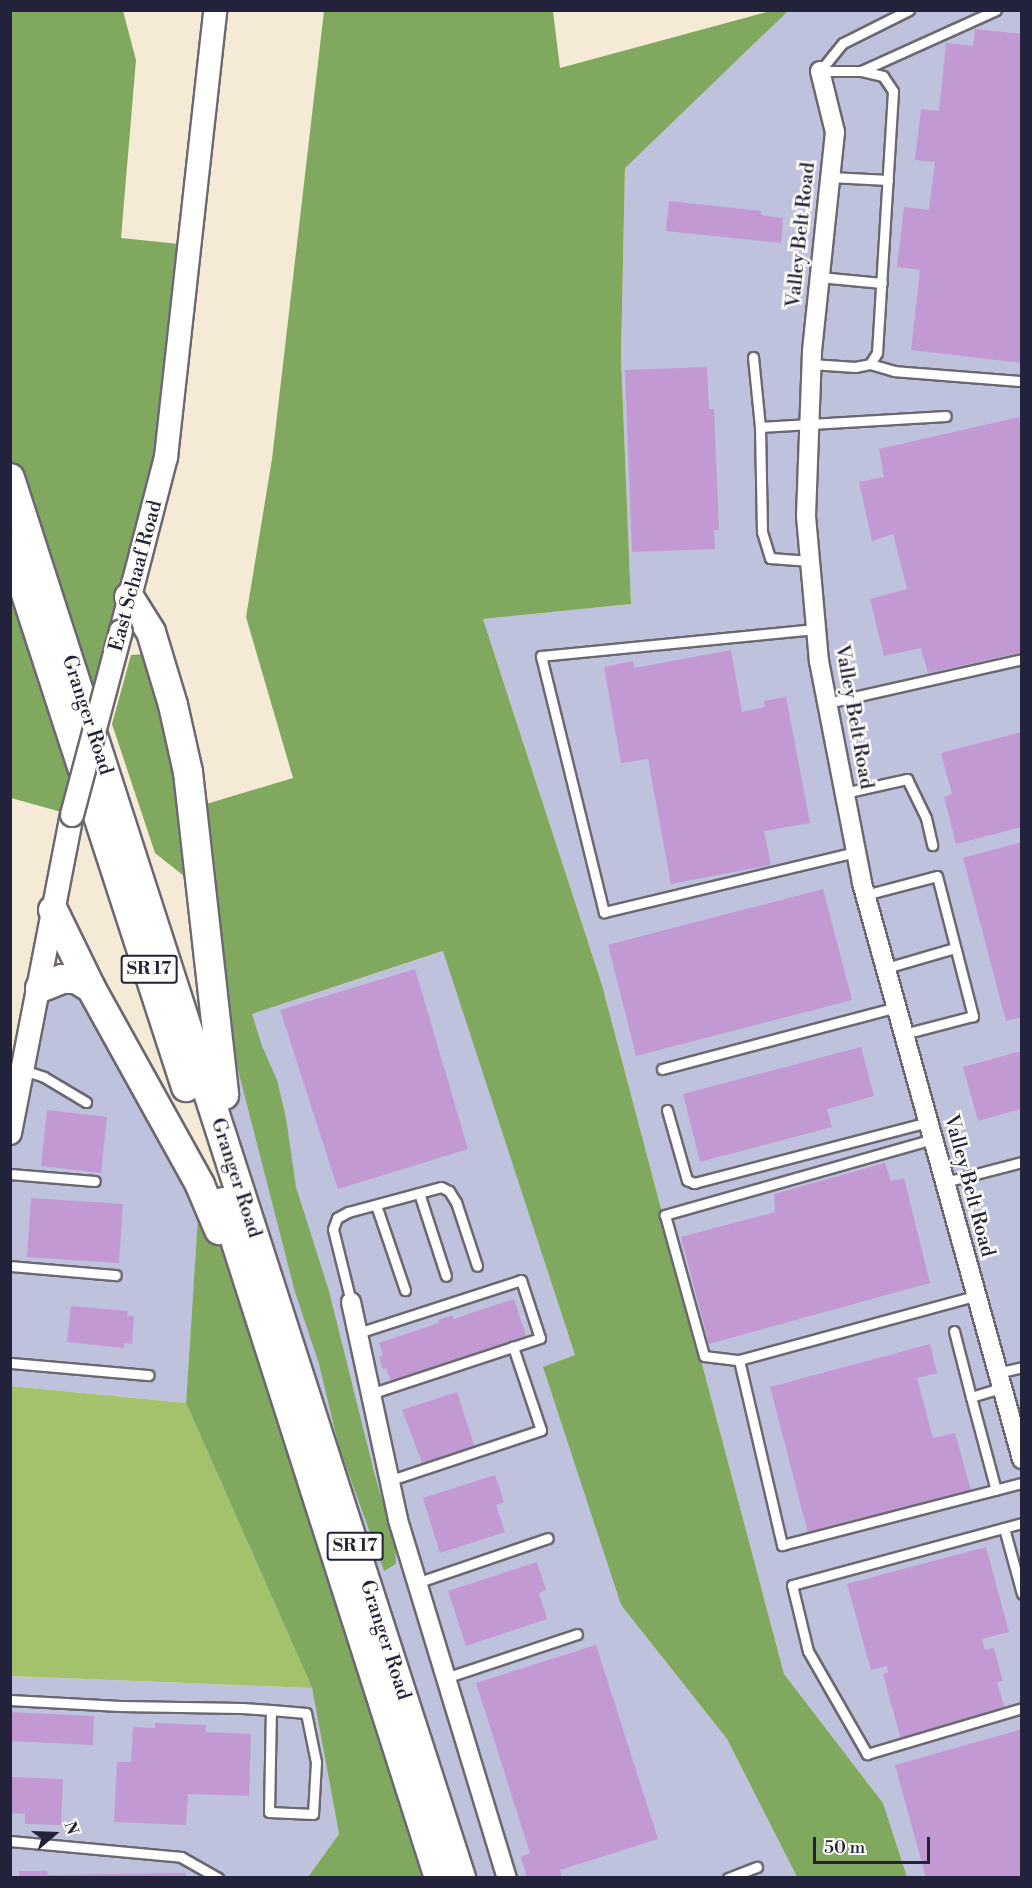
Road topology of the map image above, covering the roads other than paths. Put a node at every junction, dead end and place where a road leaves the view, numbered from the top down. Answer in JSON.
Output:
{"nodes":[{"id":1,"x":214,"y":10,"type":"edge"},
{"id":2,"x":909,"y":10,"type":"edge"},
{"id":3,"x":996,"y":10,"type":"edge"},
{"id":4,"x":820,"y":71,"type":"junction"},
{"id":5,"x":861,"y":71,"type":"junction"},
{"id":6,"x":830,"y":177,"type":"junction"},
{"id":7,"x":888,"y":180,"type":"junction"},
{"id":8,"x":819,"y":277,"type":"junction"},
{"id":9,"x":882,"y":283,"type":"junction"},
{"id":10,"x":753,"y":357,"type":"dead end"},
{"id":11,"x":811,"y":364,"type":"junction"},
{"id":12,"x":870,"y":364,"type":"junction"},
{"id":13,"x":1022,"y":381,"type":"edge"},
{"id":14,"x":946,"y":416,"type":"dead end"},
{"id":15,"x":809,"y":424,"type":"junction"},
{"id":16,"x":760,"y":427,"type":"junction"},
{"id":17,"x":10,"y":478,"type":"edge"},
{"id":18,"x":10,"y":545,"type":"edge"},
{"id":19,"x":810,"y":561,"type":"junction"},
{"id":20,"x":129,"y":597,"type":"junction"},
{"id":21,"x":816,"y":630,"type":"junction"},
{"id":22,"x":1022,"y":659,"type":"edge"},
{"id":23,"x":827,"y":703,"type":"junction"},
{"id":24,"x":844,"y":793,"type":"junction"},
{"id":25,"x":932,"y":845,"type":"dead end"},
{"id":26,"x":856,"y":852,"type":"junction"},
{"id":27,"x":865,"y":895,"type":"junction"},
{"id":28,"x":53,"y":910,"type":"junction"},
{"id":29,"x":955,"y":948,"type":"junction"},
{"id":30,"x":885,"y":968,"type":"junction"},
{"id":31,"x":40,"y":988,"type":"junction"},
{"id":32,"x":92,"y":988,"type":"junction"},
{"id":33,"x":896,"y":1007,"type":"junction"},
{"id":34,"x":904,"y":1034,"type":"junction"},
{"id":35,"x":21,"y":1057,"type":"edge"},
{"id":36,"x":662,"y":1070,"type":"dead end"},
{"id":37,"x":86,"y":1102,"type":"dead end"},
{"id":38,"x":667,"y":1110,"type":"dead end"},
{"id":39,"x":931,"y":1131,"type":"junction"},
{"id":40,"x":10,"y":1133,"type":"edge"},
{"id":41,"x":1022,"y":1162,"type":"edge"},
{"id":42,"x":10,"y":1174,"type":"edge"},
{"id":43,"x":95,"y":1181,"type":"dead end"},
{"id":44,"x":945,"y":1182,"type":"junction"},
{"id":45,"x":419,"y":1193,"type":"junction"},
{"id":46,"x":376,"y":1205,"type":"junction"},
{"id":47,"x":247,"y":1215,"type":"junction"},
{"id":48,"x":10,"y":1266,"type":"edge"},
{"id":49,"x":477,"y":1266,"type":"dead end"},
{"id":50,"x":116,"y":1275,"type":"dead end"},
{"id":51,"x":446,"y":1276,"type":"dead end"},
{"id":52,"x":405,"y":1290,"type":"dead end"},
{"id":53,"x":975,"y":1296,"type":"junction"},
{"id":54,"x":351,"y":1302,"type":"joint"},
{"id":55,"x":954,"y":1331,"type":"dead end"},
{"id":56,"x":358,"y":1333,"type":"junction"},
{"id":57,"x":513,"y":1347,"type":"junction"},
{"id":58,"x":738,"y":1360,"type":"junction"},
{"id":59,"x":10,"y":1363,"type":"edge"},
{"id":60,"x":1022,"y":1367,"type":"edge"},
{"id":61,"x":148,"y":1375,"type":"dead end"},
{"id":62,"x":999,"y":1381,"type":"junction"},
{"id":63,"x":283,"y":1394,"type":"junction"},
{"id":64,"x":370,"y":1394,"type":"junction"},
{"id":65,"x":971,"y":1397,"type":"junction"},
{"id":66,"x":1022,"y":1459,"type":"edge"},
{"id":67,"x":391,"y":1480,"type":"junction"},
{"id":68,"x":1022,"y":1483,"type":"edge"},
{"id":69,"x":996,"y":1490,"type":"junction"},
{"id":70,"x":1022,"y":1523,"type":"edge"},
{"id":71,"x":1004,"y":1528,"type":"junction"},
{"id":72,"x":548,"y":1538,"type":"dead end"},
{"id":73,"x":416,"y":1583,"type":"junction"},
{"id":74,"x":1022,"y":1594,"type":"edge"},
{"id":75,"x":577,"y":1634,"type":"dead end"},
{"id":76,"x":445,"y":1678,"type":"junction"},
{"id":77,"x":10,"y":1700,"type":"edge"},
{"id":78,"x":1022,"y":1708,"type":"edge"},
{"id":79,"x":271,"y":1710,"type":"junction"},
{"id":80,"x":10,"y":1841,"type":"edge"},
{"id":81,"x":758,"y":1867,"type":"dead end"},
{"id":82,"x":218,"y":1878,"type":"edge"},
{"id":83,"x":439,"y":1878,"type":"edge"},
{"id":84,"x":461,"y":1878,"type":"edge"},
{"id":85,"x":507,"y":1878,"type":"edge"},
{"id":86,"x":728,"y":1878,"type":"edge"}],
"edges":[{"from":1,"to":20,"type":"street","name":"East Schaaf Road"},
{"from":2,"to":4,"type":"lane"},
{"from":3,"to":5,"type":"lane"},
{"from":4,"to":5,"type":"lane"},
{"from":4,"to":6,"type":"street","name":"Valley Belt Road"},
{"from":5,"to":7,"type":"lane"},
{"from":6,"to":7,"type":"lane"},
{"from":6,"to":8,"type":"street","name":"Valley Belt Road"},
{"from":7,"to":9,"type":"lane"},
{"from":8,"to":9,"type":"lane"},
{"from":8,"to":11,"type":"street","name":"Valley Belt Road"},
{"from":9,"to":12,"type":"lane"},
{"from":10,"to":16,"type":"lane"},
{"from":11,"to":12,"type":"lane"},
{"from":11,"to":15,"type":"street","name":"Valley Belt Road"},
{"from":12,"to":13,"type":"lane"},
{"from":14,"to":15,"type":"lane"},
{"from":15,"to":16,"type":"lane"},
{"from":15,"to":19,"type":"street","name":"Valley Belt Road"},
{"from":16,"to":19,"type":"lane"},
{"from":17,"to":47,"type":"main road","name":"Granger Road","number":"SR 17"},
{"from":18,"to":63,"type":"main road","name":"Granger Road","number":"SR 17"},
{"from":19,"to":21,"type":"street","name":"Valley Belt Road"},
{"from":20,"to":28,"type":"street","name":"East Schaaf Road","bridge":true},
{"from":20,"to":47,"type":"main road"},
{"from":21,"to":23,"type":"street","name":"Valley Belt Road"},
{"from":21,"to":26,"type":"lane"},
{"from":22,"to":23,"type":"lane"},
{"from":23,"to":24,"type":"street","name":"Valley Belt Road"},
{"from":24,"to":25,"type":"lane"},
{"from":24,"to":26,"type":"street","name":"Valley Belt Road"},
{"from":26,"to":27,"type":"street","name":"Valley Belt Road"},
{"from":27,"to":29,"type":"lane"},
{"from":27,"to":30,"type":"street","name":"Valley Belt Road"},
{"from":28,"to":31,"type":"street","name":"East Schaaf Road"},
{"from":28,"to":32,"type":"main road"},
{"from":29,"to":30,"type":"lane"},
{"from":29,"to":34,"type":"lane"},
{"from":30,"to":33,"type":"street","name":"Valley Belt Road"},
{"from":31,"to":32,"type":"main road"},
{"from":31,"to":35,"type":"street","name":"East Schaaf Road"},
{"from":32,"to":63,"type":"main road"},
{"from":33,"to":34,"type":"street","name":"Valley Belt Road"},
{"from":33,"to":36,"type":"lane"},
{"from":34,"to":39,"type":"street","name":"Valley Belt Road"},
{"from":35,"to":37,"type":"lane"},
{"from":35,"to":40,"type":"street","name":"East Schaaf Road"},
{"from":38,"to":39,"type":"lane"},
{"from":39,"to":44,"type":"street","name":"Valley Belt Road"},
{"from":39,"to":58,"type":"lane"},
{"from":41,"to":44,"type":"lane"},
{"from":42,"to":43,"type":"lane"},
{"from":44,"to":53,"type":"street","name":"Valley Belt Road"},
{"from":45,"to":46,"type":"lane"},
{"from":45,"to":49,"type":"lane"},
{"from":45,"to":51,"type":"lane"},
{"from":46,"to":52,"type":"lane"},
{"from":46,"to":54,"type":"lane"},
{"from":47,"to":84,"type":"main road","name":"Granger Road","number":"SR 17"},
{"from":48,"to":50,"type":"lane"},
{"from":53,"to":58,"type":"lane"},
{"from":53,"to":62,"type":"street","name":"Valley Belt Road"},
{"from":54,"to":56,"type":"street"},
{"from":55,"to":65,"type":"lane"},
{"from":56,"to":57,"type":"lane"},
{"from":56,"to":64,"type":"street"},
{"from":57,"to":64,"type":"lane"},
{"from":57,"to":67,"type":"lane"},
{"from":58,"to":69,"type":"lane"},
{"from":59,"to":61,"type":"lane"},
{"from":60,"to":62,"type":"lane"},
{"from":62,"to":65,"type":"lane"},
{"from":62,"to":66,"type":"street","name":"Valley Belt Road"},
{"from":63,"to":83,"type":"main road","name":"Granger Road","number":"SR 17"},
{"from":64,"to":67,"type":"street"},
{"from":65,"to":69,"type":"lane"},
{"from":67,"to":73,"type":"street"},
{"from":68,"to":69,"type":"lane"},
{"from":70,"to":71,"type":"lane"},
{"from":71,"to":74,"type":"lane"},
{"from":71,"to":78,"type":"lane"},
{"from":72,"to":73,"type":"lane"},
{"from":73,"to":76,"type":"street"},
{"from":75,"to":76,"type":"lane"},
{"from":76,"to":85,"type":"street"},
{"from":77,"to":79,"type":"lane"},
{"from":79,"to":79,"type":"lane"},
{"from":80,"to":82,"type":"lane"},
{"from":81,"to":86,"type":"lane"}]}
